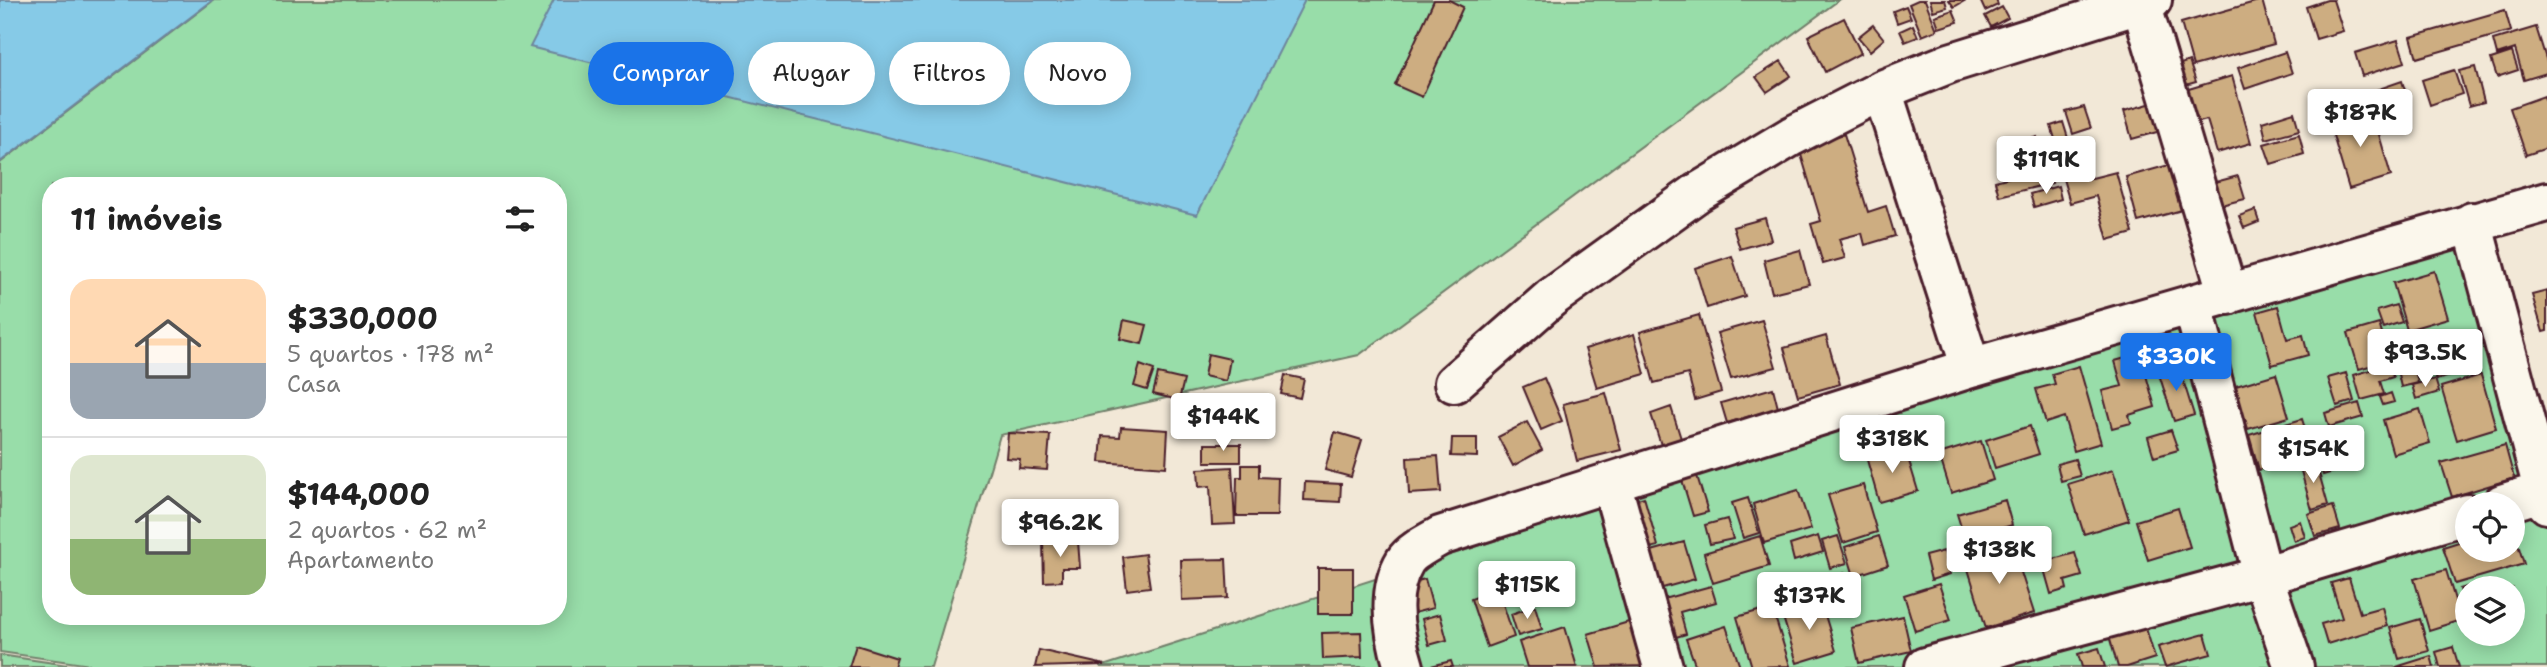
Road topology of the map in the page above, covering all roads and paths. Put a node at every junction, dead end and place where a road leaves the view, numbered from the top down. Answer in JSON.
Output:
{"nodes":[{"id":1,"x":2145,"y":1,"type":"edge"},
{"id":2,"x":1882,"y":90,"type":"junction"},
{"id":3,"x":2547,"y":202,"type":"edge"},
{"id":4,"x":2472,"y":222,"type":"junction"},
{"id":5,"x":2211,"y":300,"type":"junction"},
{"id":6,"x":1971,"y":368,"type":"junction"},
{"id":7,"x":1454,"y":383,"type":"dead end"},
{"id":8,"x":1611,"y":482,"type":"junction"},
{"id":9,"x":2546,"y":495,"type":"edge"},
{"id":10,"x":2525,"y":499,"type":"edge"},
{"id":11,"x":2455,"y":518,"type":"edge"},
{"id":12,"x":2263,"y":576,"type":"junction"},
{"id":13,"x":1976,"y":660,"type":"edge"},
{"id":14,"x":1404,"y":667,"type":"edge"},
{"id":15,"x":1663,"y":667,"type":"edge"},
{"id":16,"x":1925,"y":667,"type":"edge"},
{"id":17,"x":2294,"y":667,"type":"edge"}],
"edges":[{"from":1,"to":2,"type":"street"},
{"from":1,"to":5,"type":"street"},
{"from":2,"to":6,"type":"street"},
{"from":2,"to":7,"type":"street"},
{"from":3,"to":4,"type":"street"},
{"from":4,"to":5,"type":"street"},
{"from":4,"to":9,"type":"street"},
{"from":5,"to":6,"type":"street"},
{"from":5,"to":12,"type":"street"},
{"from":6,"to":8,"type":"street"},
{"from":8,"to":14,"type":"street"},
{"from":8,"to":15,"type":"street"},
{"from":9,"to":10,"type":"street"},
{"from":11,"to":12,"type":"street"},
{"from":12,"to":13,"type":"street"},
{"from":12,"to":17,"type":"street"},
{"from":13,"to":16,"type":"street"}]}
